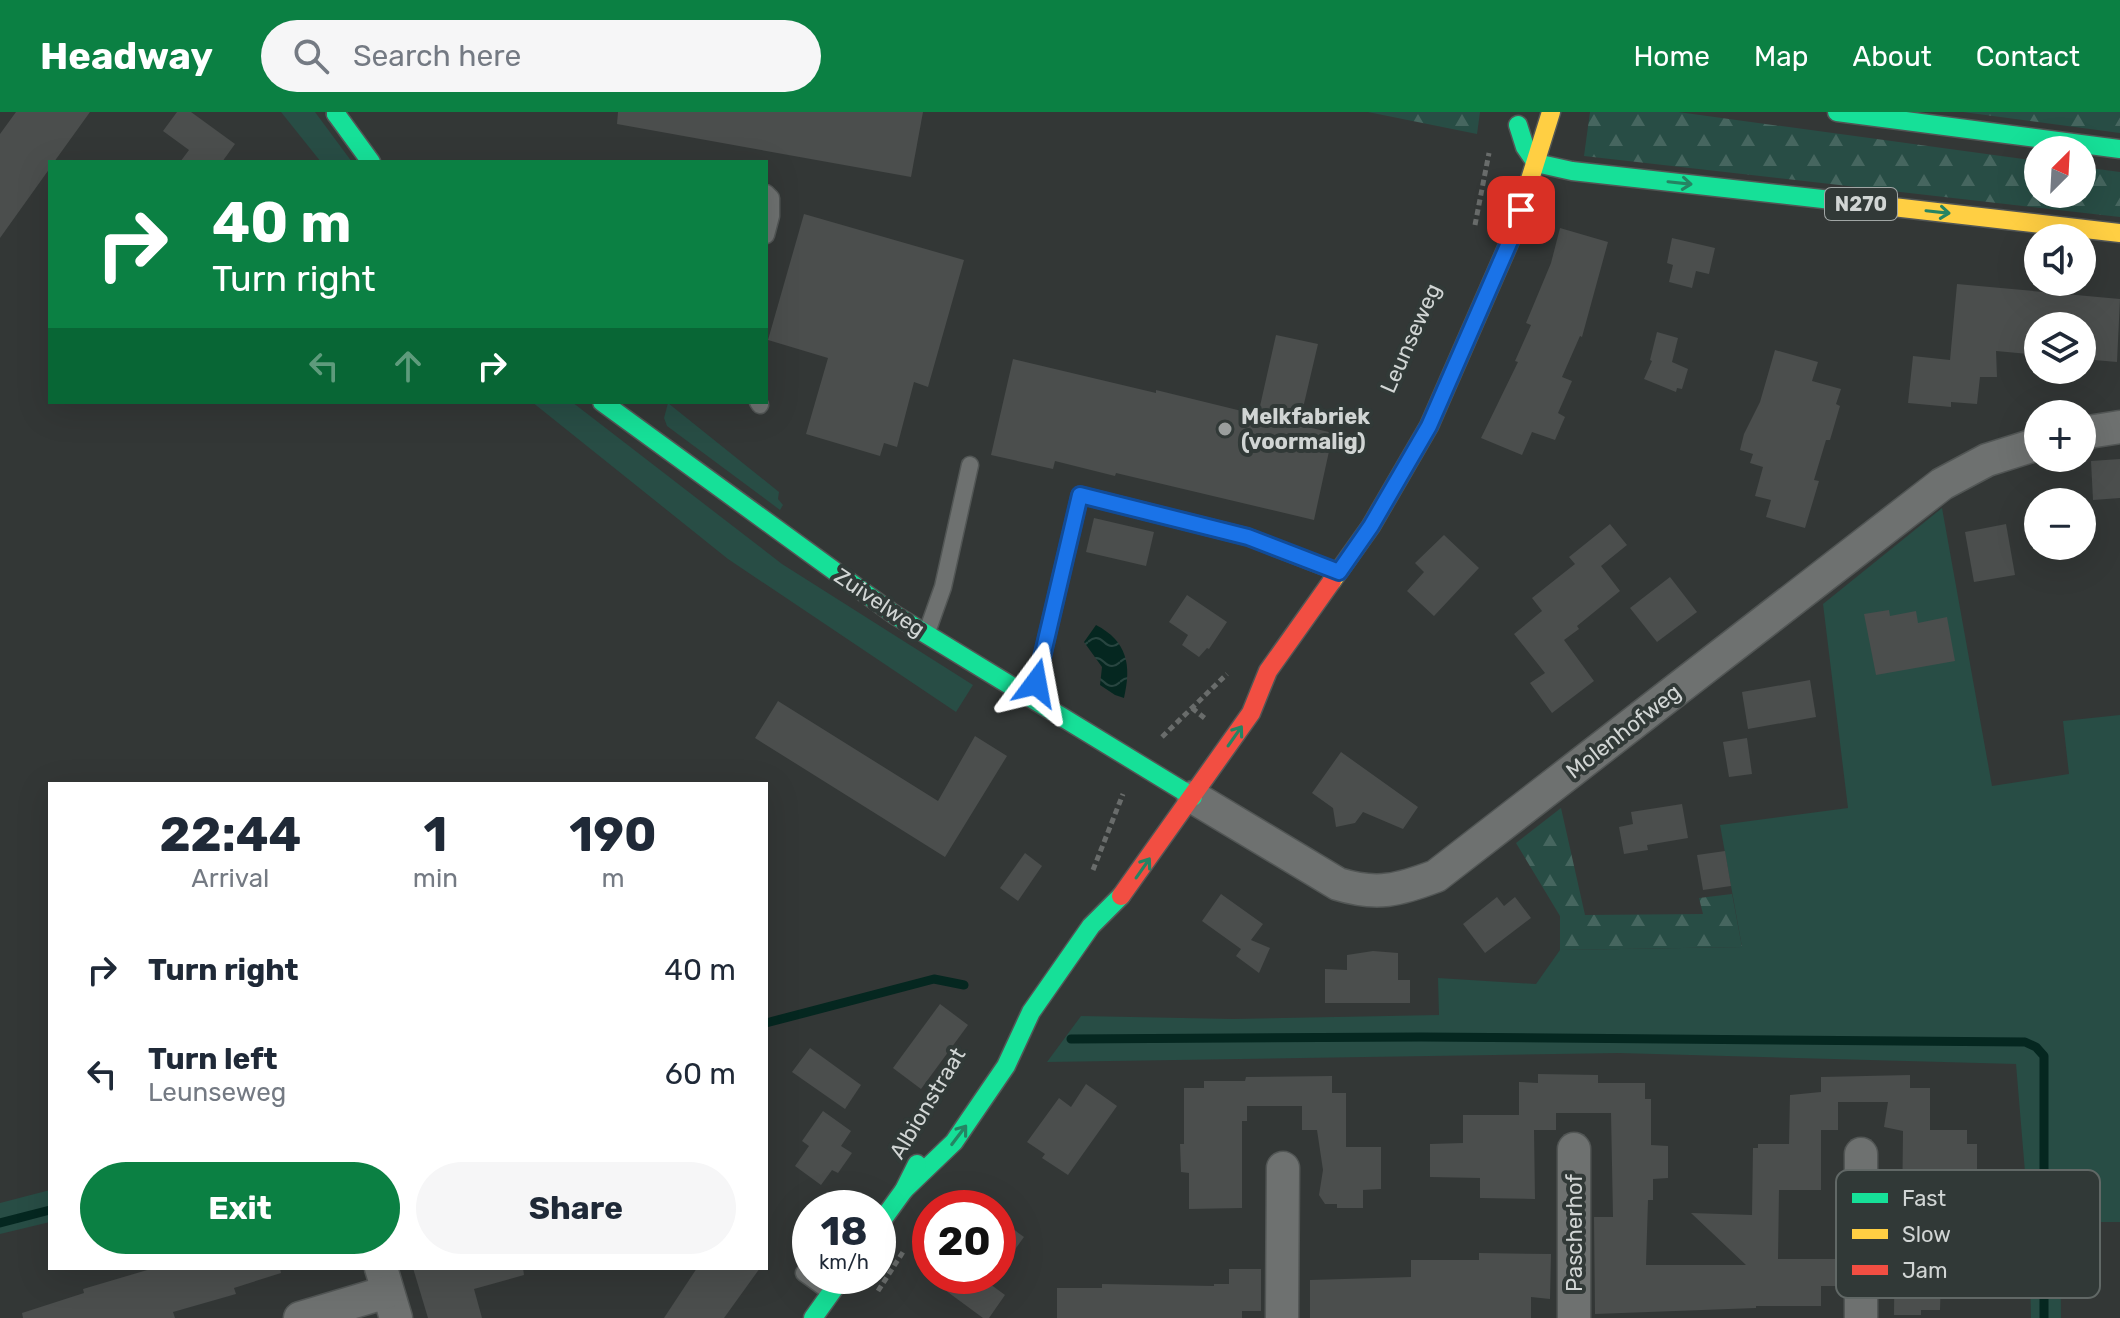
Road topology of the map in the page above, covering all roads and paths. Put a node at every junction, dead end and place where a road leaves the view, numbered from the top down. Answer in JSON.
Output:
{"nodes":[{"id":1,"x":1551,"y":112,"type":"edge"},
{"id":2,"x":1837,"y":112,"type":"edge"},
{"id":3,"x":336,"y":113,"type":"edge"},
{"id":4,"x":1520,"y":119,"type":"edge"},
{"id":5,"x":1490,"y":142,"type":"dead end"},
{"id":6,"x":2120,"y":149,"type":"edge"},
{"id":7,"x":1512,"y":153,"type":"dead end"},
{"id":8,"x":370,"y":160,"type":"edge"},
{"id":9,"x":1536,"y":163,"type":"junction"},
{"id":10,"x":768,"y":195,"type":"edge"},
{"id":11,"x":768,"y":227,"type":"edge"},
{"id":12,"x":2120,"y":233,"type":"edge"},
{"id":13,"x":1493,"y":235,"type":"dead end"},
{"id":14,"x":1472,"y":237,"type":"dead end"},
{"id":15,"x":1491,"y":281,"type":"junction"},
{"id":16,"x":606,"y":404,"type":"edge"},
{"id":17,"x":2120,"y":427,"type":"edge"},
{"id":18,"x":2096,"y":431,"type":"edge"},
{"id":19,"x":2024,"y":448,"type":"edge"},
{"id":20,"x":970,"y":465,"type":"dead end"},
{"id":21,"x":1339,"y":572,"type":"junction"},
{"id":22,"x":927,"y":634,"type":"junction"},
{"id":23,"x":1232,"y":669,"type":"dead end"},
{"id":24,"x":1268,"y":671,"type":"junction"},
{"id":25,"x":1242,"y":689,"type":"dead end"},
{"id":26,"x":1026,"y":695,"type":"junction"},
{"id":27,"x":1192,"y":708,"type":"dead end"},
{"id":28,"x":1175,"y":786,"type":"junction"},
{"id":29,"x":1102,"y":888,"type":"dead end"},
{"id":30,"x":1091,"y":926,"type":"junction"},
{"id":31,"x":1031,"y":1012,"type":"junction"},
{"id":32,"x":996,"y":1043,"type":"dead end"},
{"id":33,"x":928,"y":1142,"type":"dead end"},
{"id":34,"x":1574,"y":1149,"type":"dead end"},
{"id":35,"x":1861,"y":1154,"type":"dead end"},
{"id":36,"x":1283,"y":1168,"type":"dead end"},
{"id":37,"x":1861,"y":1170,"type":"edge"},
{"id":38,"x":904,"y":1190,"type":"junction"},
{"id":39,"x":896,"y":1201,"type":"edge"},
{"id":40,"x":908,"y":1245,"type":"dead end"},
{"id":41,"x":896,"y":1263,"type":"edge"},
{"id":42,"x":388,"y":1293,"type":"edge"},
{"id":43,"x":300,"y":1318,"type":"edge"},
{"id":44,"x":1282,"y":1318,"type":"edge"},
{"id":45,"x":1574,"y":1318,"type":"edge"}],
"edges":[{"from":1,"to":9,"type":"main road"},
{"from":2,"to":6,"type":"main road"},
{"from":3,"to":8,"type":"main road"},
{"from":4,"to":7,"type":"main road"},
{"from":4,"to":9,"type":"main road"},
{"from":5,"to":14,"type":"path"},
{"from":9,"to":12,"type":"main road","number":"N270","one_way":true},
{"from":9,"to":15,"type":"main road"},
{"from":10,"to":11,"type":"lane"},
{"from":13,"to":15,"type":"main road"},
{"from":15,"to":21,"type":"main road"},
{"from":16,"to":22,"type":"main road","name":"Zuivelweg"},
{"from":17,"to":18,"type":"street"},
{"from":19,"to":28,"type":"street","name":"Molenhofweg"},
{"from":20,"to":22,"type":"lane"},
{"from":21,"to":24,"type":"main road"},
{"from":21,"to":26,"type":"lane"},
{"from":22,"to":26,"type":"main road","name":"Zuivelweg"},
{"from":23,"to":27,"type":"path"},
{"from":24,"to":25,"type":"main road"},
{"from":28,"to":24,"type":"main road","one_way":true},
{"from":26,"to":28,"type":"main road","name":"Zuivelweg"},
{"from":30,"to":28,"type":"main road","name":"Albionstraat","one_way":true},
{"from":29,"to":30,"type":"main road","name":"Albionstraat"},
{"from":30,"to":31,"type":"main road","name":"Albionstraat"},
{"from":31,"to":32,"type":"main road","name":"Albionstraat"},
{"from":38,"to":31,"type":"main road","name":"Albionstraat","one_way":true},
{"from":33,"to":38,"type":"main road","name":"Albionstraat"},
{"from":34,"to":45,"type":"street","name":"Pascherhof"},
{"from":35,"to":37,"type":"street"},
{"from":36,"to":44,"type":"street"},
{"from":38,"to":39,"type":"main road","name":"Albionstraat"},
{"from":40,"to":41,"type":"path"},
{"from":42,"to":43,"type":"street"}]}
